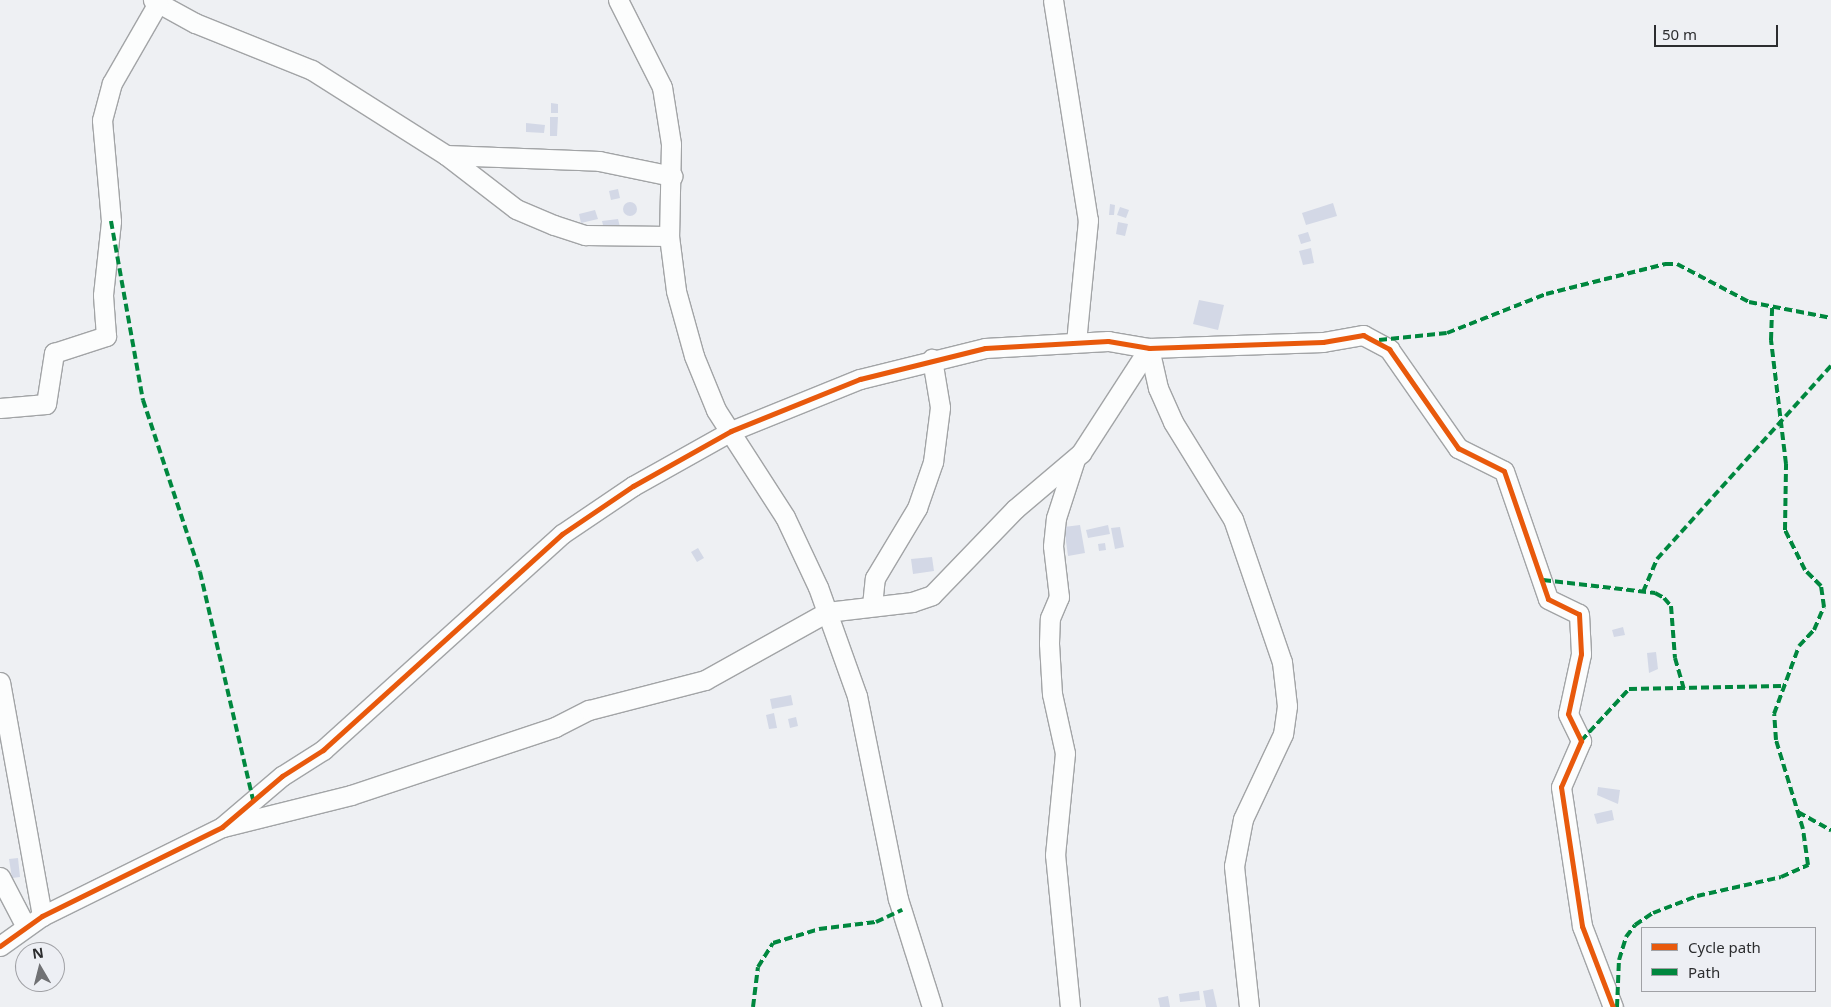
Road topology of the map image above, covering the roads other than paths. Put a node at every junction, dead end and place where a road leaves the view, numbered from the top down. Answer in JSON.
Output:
{"nodes":[{"id":1,"x":618,"y":0,"type":"edge"},
{"id":2,"x":1053,"y":0,"type":"edge"},
{"id":3,"x":155,"y":2,"type":"edge"},
{"id":4,"x":446,"y":155,"type":"junction"},
{"id":5,"x":672,"y":176,"type":"junction"},
{"id":6,"x":669,"y":236,"type":"junction"},
{"id":7,"x":1076,"y":342,"type":"junction"},
{"id":8,"x":1149,"y":348,"type":"junction"},
{"id":9,"x":932,"y":359,"type":"junction"},
{"id":10,"x":0,"y":408,"type":"edge"},
{"id":11,"x":732,"y":431,"type":"junction"},
{"id":12,"x":1074,"y":459,"type":"junction"},
{"id":13,"x":872,"y":605,"type":"junction"},
{"id":14,"x":827,"y":612,"type":"junction"},
{"id":15,"x":0,"y":682,"type":"edge"},
{"id":16,"x":222,"y":827,"type":"junction"},
{"id":17,"x":0,"y":877,"type":"edge"},
{"id":18,"x":34,"y":920,"type":"junction"},
{"id":19,"x":0,"y":946,"type":"edge"},
{"id":20,"x":932,"y":1007,"type":"edge"},
{"id":21,"x":1070,"y":1007,"type":"edge"},
{"id":22,"x":1249,"y":1007,"type":"edge"},
{"id":23,"x":1614,"y":1007,"type":"edge"}],
"edges":[{"from":1,"to":5,"type":"street"},
{"from":2,"to":7,"type":"street"},
{"from":3,"to":4,"type":"street"},
{"from":3,"to":10,"type":"street"},
{"from":4,"to":5,"type":"street"},
{"from":4,"to":6,"type":"street"},
{"from":5,"to":6,"type":"street"},
{"from":6,"to":11,"type":"street"},
{"from":7,"to":8,"type":"street"},
{"from":7,"to":9,"type":"street"},
{"from":8,"to":12,"type":"street"},
{"from":8,"to":22,"type":"street"},
{"from":8,"to":23,"type":"street"},
{"from":9,"to":11,"type":"street"},
{"from":9,"to":13,"type":"street"},
{"from":11,"to":14,"type":"street"},
{"from":11,"to":16,"type":"street"},
{"from":12,"to":13,"type":"street"},
{"from":12,"to":21,"type":"street"},
{"from":13,"to":14,"type":"street"},
{"from":14,"to":16,"type":"street"},
{"from":14,"to":20,"type":"street"},
{"from":15,"to":18,"type":"street"},
{"from":16,"to":18,"type":"street"},
{"from":17,"to":18,"type":"street"},
{"from":18,"to":19,"type":"street"}]}
